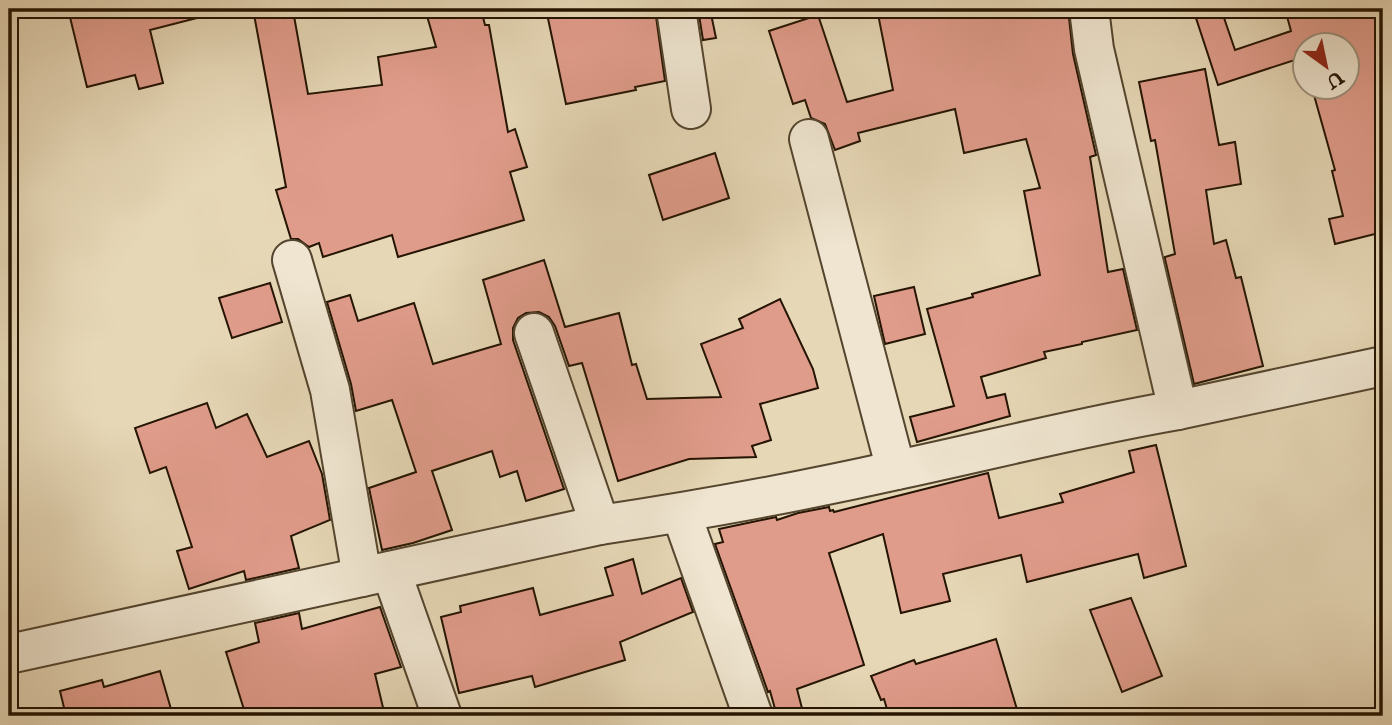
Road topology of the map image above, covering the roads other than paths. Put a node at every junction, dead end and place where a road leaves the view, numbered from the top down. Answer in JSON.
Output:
{"nodes":[{"id":1,"x":676,"y":9,"type":"edge"},
{"id":2,"x":1089,"y":9,"type":"edge"},
{"id":3,"x":691,"y":109,"type":"dead end"},
{"id":4,"x":809,"y":139,"type":"dead end"},
{"id":5,"x":292,"y":260,"type":"dead end"},
{"id":6,"x":534,"y":333,"type":"dead end"},
{"id":7,"x":1383,"y":366,"type":"edge"},
{"id":8,"x":1178,"y":410,"type":"junction"},
{"id":9,"x":896,"y":470,"type":"junction"},
{"id":10,"x":681,"y":513,"type":"junction"},
{"id":11,"x":600,"y":525,"type":"junction"},
{"id":12,"x":377,"y":574,"type":"junction"},
{"id":13,"x":9,"y":654,"type":"edge"},
{"id":14,"x":442,"y":716,"type":"edge"},
{"id":15,"x":753,"y":716,"type":"edge"}],
"edges":[{"from":1,"to":3,"type":"street"},
{"from":2,"to":8,"type":"street"},
{"from":4,"to":9,"type":"street"},
{"from":5,"to":12,"type":"street"},
{"from":6,"to":11,"type":"street"},
{"from":7,"to":8,"type":"street"},
{"from":8,"to":9,"type":"street"},
{"from":9,"to":10,"type":"street"},
{"from":10,"to":11,"type":"street"},
{"from":10,"to":15,"type":"street"},
{"from":11,"to":12,"type":"street"},
{"from":12,"to":13,"type":"street"},
{"from":12,"to":14,"type":"street"}]}
